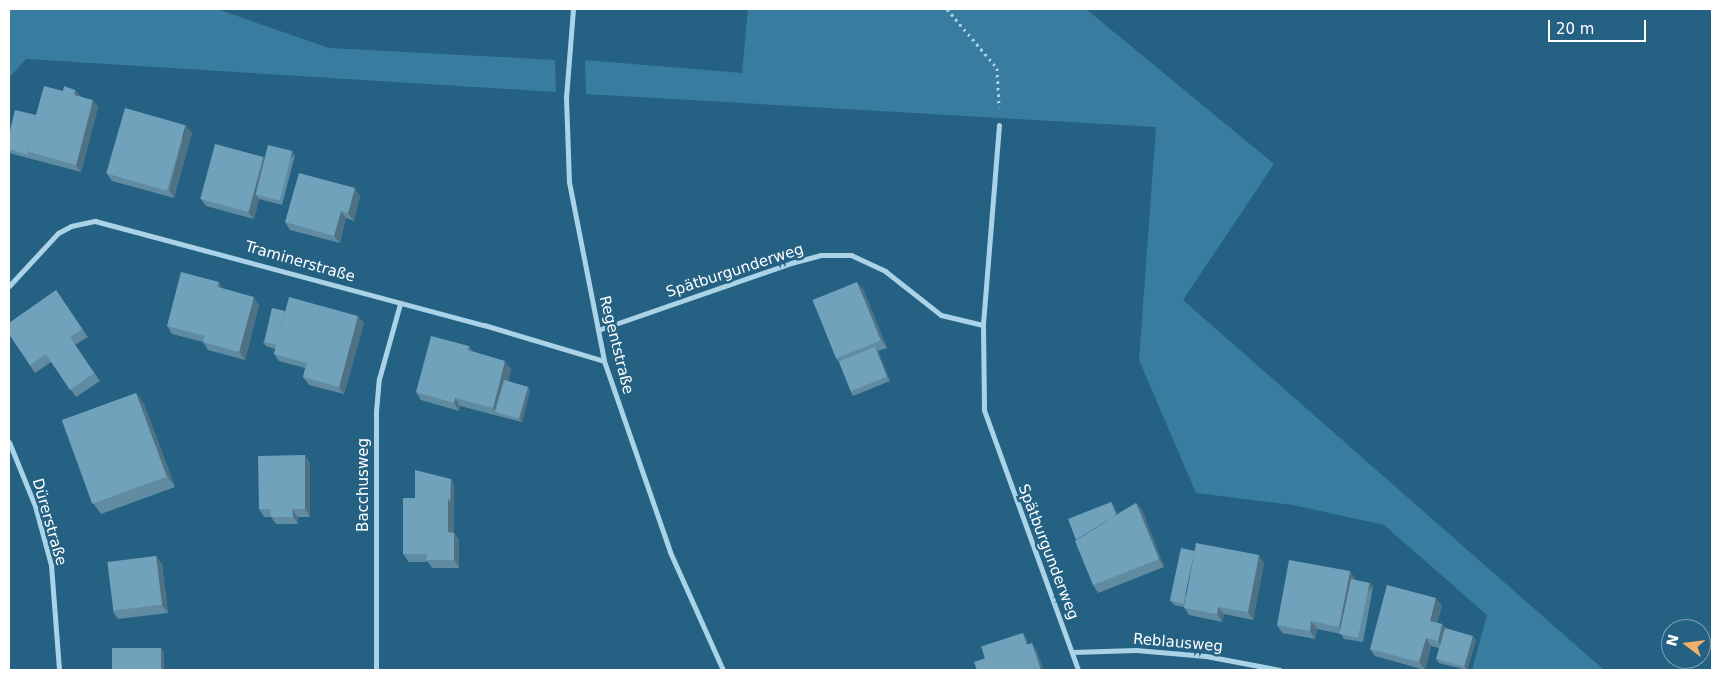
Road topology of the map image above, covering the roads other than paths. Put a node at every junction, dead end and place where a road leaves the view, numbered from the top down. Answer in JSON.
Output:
{"nodes":[{"id":1,"x":573,"y":9,"type":"edge"},
{"id":2,"x":999,"y":126,"type":"road end"},
{"id":3,"x":9,"y":286,"type":"edge"},
{"id":4,"x":400,"y":304,"type":"junction"},
{"id":5,"x":983,"y":325,"type":"junction"},
{"id":6,"x":598,"y":330,"type":"junction"},
{"id":7,"x":604,"y":361,"type":"junction"},
{"id":8,"x":9,"y":442,"type":"edge"},
{"id":9,"x":1072,"y":652,"type":"junction"},
{"id":10,"x":58,"y":670,"type":"edge"},
{"id":11,"x":376,"y":670,"type":"edge"},
{"id":12,"x":723,"y":670,"type":"edge"},
{"id":13,"x":1078,"y":670,"type":"edge"},
{"id":14,"x":1280,"y":670,"type":"edge"}],
"edges":[{"from":1,"to":6,"type":"street","name":"Regentstraße"},
{"from":2,"to":5,"type":"street","name":"Spätburgunderweg"},
{"from":3,"to":4,"type":"street","name":"Traminerstraße"},
{"from":4,"to":7,"type":"street","name":"Traminerstraße"},
{"from":4,"to":11,"type":"street","name":"Bacchusweg"},
{"from":5,"to":6,"type":"street","name":"Spätburgunderweg"},
{"from":5,"to":9,"type":"street","name":"Spätburgunderweg"},
{"from":6,"to":7,"type":"street","name":"Regentstraße"},
{"from":7,"to":12,"type":"street","name":"Regentstraße"},
{"from":8,"to":10,"type":"street","name":"Dürerstraße"},
{"from":9,"to":13,"type":"street","name":"Spätburgunderweg"},
{"from":9,"to":14,"type":"street","name":"Reblausweg"}]}
